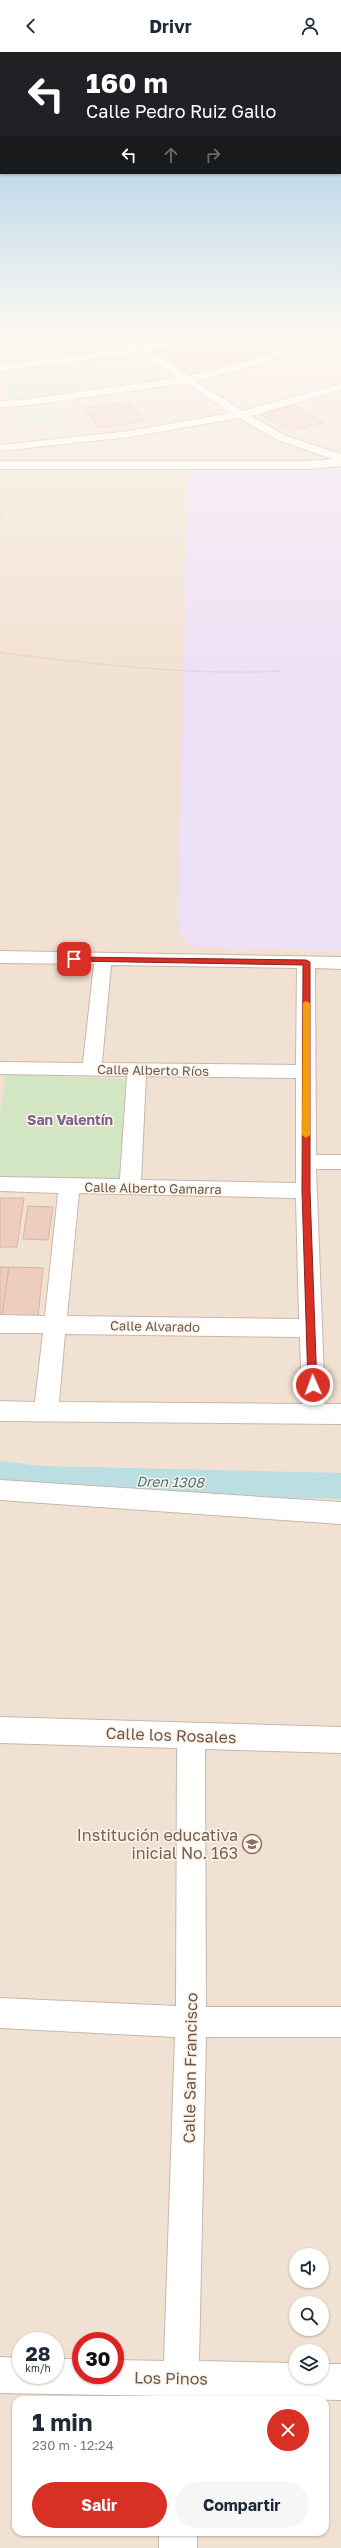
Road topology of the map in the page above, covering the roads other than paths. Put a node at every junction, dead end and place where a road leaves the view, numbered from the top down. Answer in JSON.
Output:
{"nodes":[{"id":1,"x":310,"y":448,"type":"edge"},
{"id":2,"x":328,"y":448,"type":"edge"},
{"id":3,"x":341,"y":452,"type":"edge"},
{"id":4,"x":341,"y":458,"type":"edge"},
{"id":5,"x":341,"y":462,"type":"edge"},
{"id":6,"x":0,"y":465,"type":"edge"},
{"id":7,"x":0,"y":957,"type":"edge"},
{"id":8,"x":103,"y":960,"type":"junction"},
{"id":9,"x":306,"y":962,"type":"junction"},
{"id":10,"x":341,"y":963,"type":"edge"},
{"id":11,"x":0,"y":1068,"type":"edge"},
{"id":12,"x":92,"y":1069,"type":"junction"},
{"id":13,"x":137,"y":1070,"type":"junction"},
{"id":14,"x":306,"y":1072,"type":"junction"},
{"id":15,"x":306,"y":1162,"type":"junction"},
{"id":16,"x":341,"y":1162,"type":"edge"},
{"id":17,"x":0,"y":1184,"type":"edge"},
{"id":18,"x":69,"y":1186,"type":"junction"},
{"id":19,"x":130,"y":1187,"type":"junction"},
{"id":20,"x":306,"y":1191,"type":"junction"},
{"id":21,"x":0,"y":1324,"type":"edge"},
{"id":22,"x":55,"y":1324,"type":"junction"},
{"id":23,"x":311,"y":1328,"type":"junction"},
{"id":24,"x":0,"y":1411,"type":"edge"},
{"id":25,"x":46,"y":1412,"type":"junction"},
{"id":26,"x":314,"y":1414,"type":"junction"},
{"id":27,"x":341,"y":1414,"type":"edge"},
{"id":28,"x":0,"y":1490,"type":"edge"},
{"id":29,"x":341,"y":1513,"type":"edge"},
{"id":30,"x":0,"y":1730,"type":"edge"},
{"id":31,"x":191,"y":1736,"type":"junction"},
{"id":32,"x":341,"y":1740,"type":"edge"},
{"id":33,"x":0,"y":2013,"type":"edge"},
{"id":34,"x":191,"y":2022,"type":"junction"},
{"id":35,"x":341,"y":2022,"type":"edge"},
{"id":36,"x":0,"y":2375,"type":"edge"},
{"id":37,"x":341,"y":2382,"type":"edge"},
{"id":38,"x":181,"y":2389,"type":"edge"},
{"id":39,"x":178,"y":2536,"type":"edge"},
{"id":40,"x":178,"y":2548,"type":"edge"}],
"edges":[{"from":1,"to":4,"type":"street"},
{"from":2,"to":3,"type":"street"},
{"from":5,"to":6,"type":"street"},
{"from":7,"to":8,"type":"street"},
{"from":8,"to":9,"type":"street"},
{"from":8,"to":12,"type":"street"},
{"from":9,"to":10,"type":"street"},
{"from":9,"to":14,"type":"street"},
{"from":11,"to":12,"type":"street","name":"Calle Alberto Ríos"},
{"from":12,"to":13,"type":"street","name":"Calle Alberto Ríos"},
{"from":13,"to":14,"type":"street","name":"Calle Alberto Ríos"},
{"from":13,"to":19,"type":"street"},
{"from":14,"to":15,"type":"street"},
{"from":15,"to":16,"type":"street"},
{"from":15,"to":20,"type":"street"},
{"from":17,"to":18,"type":"street","name":"Calle Alberto Gamarra"},
{"from":18,"to":19,"type":"street","name":"Calle Alberto Gamarra"},
{"from":18,"to":22,"type":"street"},
{"from":19,"to":20,"type":"street","name":"Calle Alberto Gamarra"},
{"from":20,"to":23,"type":"street"},
{"from":21,"to":22,"type":"street","name":"Calle Alvarado"},
{"from":22,"to":23,"type":"street","name":"Calle Alvarado"},
{"from":22,"to":25,"type":"street"},
{"from":23,"to":26,"type":"street"},
{"from":24,"to":25,"type":"street"},
{"from":25,"to":26,"type":"street"},
{"from":26,"to":27,"type":"street"},
{"from":28,"to":29,"type":"street"},
{"from":30,"to":31,"type":"street","name":"Calle los Rosales"},
{"from":31,"to":32,"type":"street","name":"Calle los Rosales"},
{"from":31,"to":34,"type":"street","name":"Calle San Francisco"},
{"from":33,"to":34,"type":"street"},
{"from":34,"to":35,"type":"street"},
{"from":34,"to":38,"type":"street","name":"Calle San Francisco"},
{"from":36,"to":38,"type":"street","name":"Los Pinos"},
{"from":37,"to":38,"type":"street","name":"Los Pinos"},
{"from":39,"to":40,"type":"street"}]}
